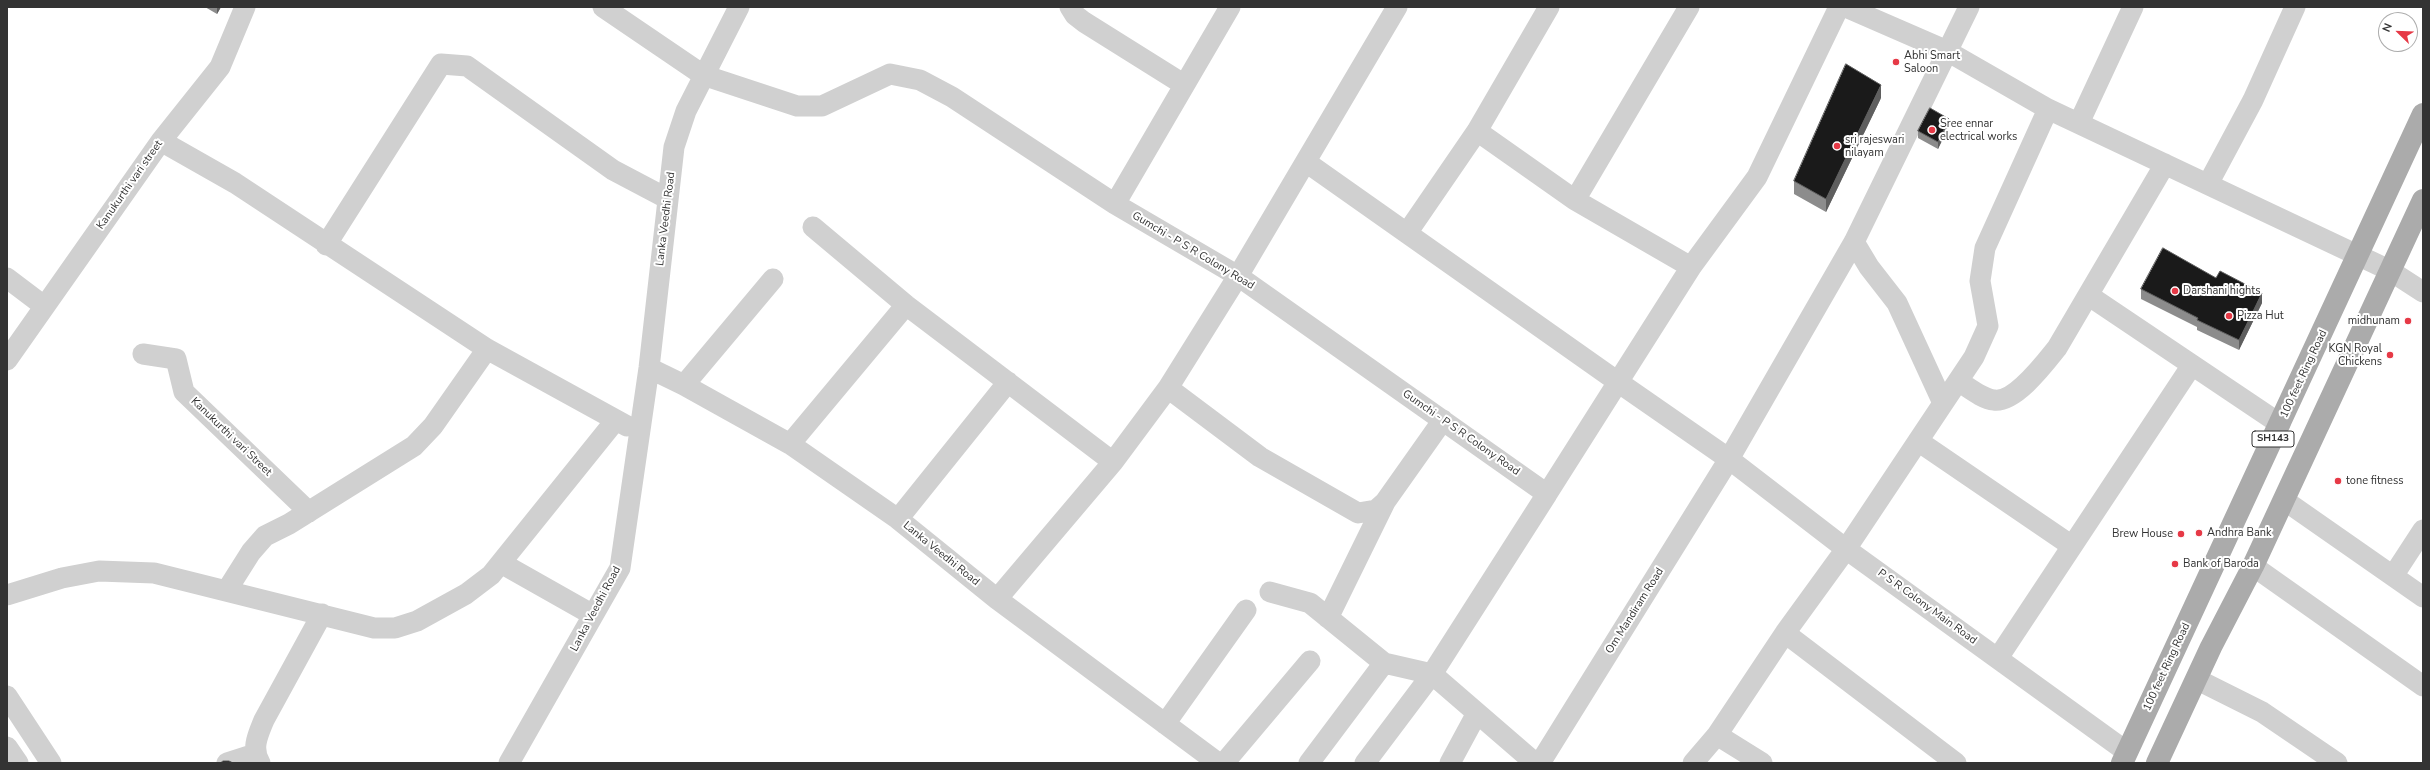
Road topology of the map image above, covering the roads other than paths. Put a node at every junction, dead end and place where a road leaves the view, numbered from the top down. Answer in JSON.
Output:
{"nodes":[{"id":1,"x":245,"y":7,"type":"edge"},
{"id":2,"x":603,"y":7,"type":"edge"},
{"id":3,"x":739,"y":7,"type":"edge"},
{"id":4,"x":1070,"y":7,"type":"edge"},
{"id":5,"x":1230,"y":7,"type":"edge"},
{"id":6,"x":1397,"y":7,"type":"edge"},
{"id":7,"x":1549,"y":7,"type":"edge"},
{"id":8,"x":1689,"y":7,"type":"edge"},
{"id":9,"x":1839,"y":7,"type":"edge"},
{"id":10,"x":1846,"y":7,"type":"edge"},
{"id":11,"x":1968,"y":7,"type":"edge"},
{"id":12,"x":2133,"y":7,"type":"edge"},
{"id":13,"x":2295,"y":7,"type":"edge"},
{"id":14,"x":1947,"y":51,"type":"junction"},
{"id":15,"x":703,"y":75,"type":"junction"},
{"id":16,"x":1183,"y":84,"type":"junction"},
{"id":17,"x":2048,"y":108,"type":"junction"},
{"id":18,"x":2423,"y":114,"type":"edge"},
{"id":19,"x":2079,"y":123,"type":"junction"},
{"id":20,"x":1477,"y":131,"type":"junction"},
{"id":21,"x":161,"y":141,"type":"junction"},
{"id":22,"x":1306,"y":162,"type":"junction"},
{"id":23,"x":2165,"y":164,"type":"junction"},
{"id":24,"x":2208,"y":184,"type":"junction"},
{"id":25,"x":668,"y":199,"type":"junction"},
{"id":26,"x":1575,"y":200,"type":"junction"},
{"id":27,"x":2423,"y":200,"type":"edge"},
{"id":28,"x":1115,"y":204,"type":"junction"},
{"id":29,"x":813,"y":227,"type":"dead end"},
{"id":30,"x":1407,"y":233,"type":"junction"},
{"id":31,"x":1854,"y":242,"type":"junction"},
{"id":32,"x":326,"y":245,"type":"junction"},
{"id":33,"x":2359,"y":256,"type":"junction"},
{"id":34,"x":1691,"y":267,"type":"junction"},
{"id":35,"x":2389,"y":270,"type":"junction"},
{"id":36,"x":1238,"y":276,"type":"junction"},
{"id":37,"x":7,"y":278,"type":"edge"},
{"id":38,"x":773,"y":279,"type":"dead end"},
{"id":39,"x":2423,"y":292,"type":"edge"},
{"id":40,"x":2088,"y":295,"type":"junction"},
{"id":41,"x":906,"y":305,"type":"junction"},
{"id":42,"x":44,"y":306,"type":"junction"},
{"id":43,"x":487,"y":349,"type":"junction"},
{"id":44,"x":143,"y":354,"type":"dead end"},
{"id":45,"x":7,"y":360,"type":"edge"},
{"id":46,"x":2192,"y":365,"type":"junction"},
{"id":47,"x":649,"y":368,"type":"junction"},
{"id":48,"x":1958,"y":381,"type":"junction"},
{"id":49,"x":1008,"y":382,"type":"junction"},
{"id":50,"x":1618,"y":382,"type":"junction"},
{"id":51,"x":684,"y":385,"type":"junction"},
{"id":52,"x":1168,"y":388,"type":"junction"},
{"id":53,"x":1944,"y":403,"type":"junction"},
{"id":54,"x":1443,"y":420,"type":"junction"},
{"id":55,"x":615,"y":421,"type":"junction"},
{"id":56,"x":2280,"y":424,"type":"junction"},
{"id":57,"x":638,"y":431,"type":"junction"},
{"id":58,"x":1918,"y":441,"type":"junction"},
{"id":59,"x":790,"y":444,"type":"junction"},
{"id":60,"x":1729,"y":459,"type":"junction"},
{"id":61,"x":1113,"y":462,"type":"junction"},
{"id":62,"x":1547,"y":494,"type":"junction"},
{"id":63,"x":2284,"y":500,"type":"junction"},
{"id":64,"x":1385,"y":502,"type":"junction"},
{"id":65,"x":309,"y":512,"type":"junction"},
{"id":66,"x":898,"y":519,"type":"junction"},
{"id":67,"x":2423,"y":530,"type":"edge"},
{"id":68,"x":2072,"y":546,"type":"junction"},
{"id":69,"x":1846,"y":549,"type":"junction"},
{"id":70,"x":501,"y":563,"type":"junction"},
{"id":71,"x":2253,"y":566,"type":"junction"},
{"id":72,"x":2393,"y":576,"type":"junction"},
{"id":73,"x":227,"y":590,"type":"junction"},
{"id":74,"x":1270,"y":592,"type":"dead end"},
{"id":75,"x":7,"y":595,"type":"edge"},
{"id":76,"x":2423,"y":597,"type":"edge"},
{"id":77,"x":997,"y":599,"type":"junction"},
{"id":78,"x":1246,"y":610,"type":"dead end"},
{"id":79,"x":322,"y":614,"type":"junction"},
{"id":80,"x":593,"y":615,"type":"junction"},
{"id":81,"x":1328,"y":618,"type":"junction"},
{"id":82,"x":1785,"y":633,"type":"junction"},
{"id":83,"x":1998,"y":658,"type":"junction"},
{"id":84,"x":1310,"y":661,"type":"dead end"},
{"id":85,"x":1384,"y":663,"type":"junction"},
{"id":86,"x":1432,"y":674,"type":"junction"},
{"id":87,"x":2196,"y":679,"type":"junction"},
{"id":88,"x":2423,"y":686,"type":"edge"},
{"id":89,"x":7,"y":696,"type":"edge"},
{"id":90,"x":1477,"y":713,"type":"junction"},
{"id":91,"x":1165,"y":724,"type":"junction"},
{"id":92,"x":1717,"y":735,"type":"junction"},
{"id":93,"x":7,"y":747,"type":"edge"},
{"id":94,"x":258,"y":758,"type":"edge"},
{"id":95,"x":2124,"y":758,"type":"edge"},
{"id":96,"x":18,"y":763,"type":"edge"},
{"id":97,"x":50,"y":763,"type":"edge"},
{"id":98,"x":227,"y":763,"type":"edge"},
{"id":99,"x":510,"y":763,"type":"edge"},
{"id":100,"x":1218,"y":763,"type":"edge"},
{"id":101,"x":1224,"y":763,"type":"edge"},
{"id":102,"x":1309,"y":763,"type":"edge"},
{"id":103,"x":1365,"y":763,"type":"edge"},
{"id":104,"x":1450,"y":763,"type":"edge"},
{"id":105,"x":1535,"y":763,"type":"edge"},
{"id":106,"x":1540,"y":763,"type":"edge"},
{"id":107,"x":1693,"y":763,"type":"edge"},
{"id":108,"x":1762,"y":763,"type":"edge"},
{"id":109,"x":1956,"y":763,"type":"edge"},
{"id":110,"x":2157,"y":763,"type":"edge"},
{"id":111,"x":2337,"y":763,"type":"edge"}],
"edges":[{"from":1,"to":21,"type":"street","name":"Kanukurthi vari street"},
{"from":2,"to":15,"type":"street","name":"Gumchi - P S R Colony Road"},
{"from":3,"to":15,"type":"street","name":"Lanka Veedhi Road"},
{"from":4,"to":16,"type":"street"},
{"from":5,"to":16,"type":"street"},
{"from":6,"to":22,"type":"street"},
{"from":7,"to":20,"type":"street"},
{"from":8,"to":26,"type":"street"},
{"from":9,"to":34,"type":"street"},
{"from":10,"to":14,"type":"street"},
{"from":11,"to":14,"type":"street","name":"Om Mandiram Road"},
{"from":12,"to":19,"type":"street"},
{"from":13,"to":24,"type":"street"},
{"from":14,"to":17,"type":"street"},
{"from":14,"to":31,"type":"street","name":"Om Mandiram Road"},
{"from":15,"to":25,"type":"street","name":"Lanka Veedhi Road"},
{"from":15,"to":28,"type":"street","name":"Gumchi - P S R Colony Road"},
{"from":16,"to":28,"type":"street"},
{"from":17,"to":19,"type":"street"},
{"from":17,"to":48,"type":"street"},
{"from":18,"to":33,"type":"main road","name":"100 feet Ring Road","number":"SH143"},
{"from":19,"to":23,"type":"street"},
{"from":20,"to":26,"type":"street"},
{"from":20,"to":30,"type":"street"},
{"from":21,"to":32,"type":"street"},
{"from":21,"to":42,"type":"street","name":"Kanukurthi vari street"},
{"from":22,"to":30,"type":"street"},
{"from":22,"to":36,"type":"street"},
{"from":23,"to":24,"type":"street"},
{"from":23,"to":40,"type":"street"},
{"from":24,"to":33,"type":"street"},
{"from":25,"to":32,"type":"street"},
{"from":25,"to":47,"type":"street","name":"Lanka Veedhi Road"},
{"from":26,"to":34,"type":"street"},
{"from":27,"to":35,"type":"main road","number":"SH143"},
{"from":28,"to":36,"type":"street","name":"Gumchi - P S R Colony Road"},
{"from":29,"to":41,"type":"street"},
{"from":30,"to":50,"type":"street"},
{"from":31,"to":53,"type":"street"},
{"from":31,"to":60,"type":"street","name":"Om Mandiram Road"},
{"from":32,"to":43,"type":"street"},
{"from":33,"to":35,"type":"street"},
{"from":33,"to":56,"type":"main road","name":"100 feet Ring Road","number":"SH143"},
{"from":34,"to":50,"type":"street"},
{"from":35,"to":39,"type":"street"},
{"from":35,"to":63,"type":"main road","number":"SH143"},
{"from":36,"to":52,"type":"street"},
{"from":36,"to":54,"type":"street","name":"Gumchi - P S R Colony Road"},
{"from":37,"to":42,"type":"street"},
{"from":38,"to":51,"type":"street"},
{"from":40,"to":46,"type":"street"},
{"from":40,"to":48,"type":"street"},
{"from":41,"to":49,"type":"street"},
{"from":41,"to":59,"type":"street"},
{"from":42,"to":45,"type":"street","name":"Kanukurthi vari street"},
{"from":43,"to":55,"type":"street"},
{"from":43,"to":65,"type":"street"},
{"from":44,"to":65,"type":"street","name":"Kanukurthi vari Street"},
{"from":46,"to":56,"type":"street"},
{"from":46,"to":68,"type":"street"},
{"from":47,"to":51,"type":"street","name":"Lanka Veedhi Road"},
{"from":47,"to":57,"type":"street","name":"Lanka Veedhi Road"},
{"from":48,"to":53,"type":"street"},
{"from":49,"to":61,"type":"street"},
{"from":49,"to":66,"type":"street"},
{"from":50,"to":60,"type":"street"},
{"from":50,"to":62,"type":"street"},
{"from":51,"to":59,"type":"street","name":"Lanka Veedhi Road"},
{"from":52,"to":61,"type":"street"},
{"from":52,"to":64,"type":"street"},
{"from":53,"to":58,"type":"street"},
{"from":54,"to":62,"type":"street","name":"Gumchi - P S R Colony Road"},
{"from":54,"to":64,"type":"street"},
{"from":55,"to":57,"type":"street"},
{"from":55,"to":70,"type":"street"},
{"from":56,"to":95,"type":"main road","name":"100 feet Ring Road","number":"SH143"},
{"from":57,"to":80,"type":"street","name":"Lanka Veedhi Road"},
{"from":58,"to":68,"type":"street"},
{"from":58,"to":69,"type":"street"},
{"from":59,"to":66,"type":"street","name":"Lanka Veedhi Road"},
{"from":60,"to":69,"type":"street","name":"P S R Colony Main Road"},
{"from":60,"to":106,"type":"street","name":"Om Mandiram Road"},
{"from":61,"to":77,"type":"street"},
{"from":62,"to":86,"type":"street"},
{"from":63,"to":71,"type":"main road","number":"SH143"},
{"from":63,"to":72,"type":"street"},
{"from":64,"to":81,"type":"street"},
{"from":65,"to":73,"type":"street"},
{"from":66,"to":77,"type":"street","name":"Lanka Veedhi Road"},
{"from":67,"to":72,"type":"street"},
{"from":68,"to":83,"type":"street"},
{"from":69,"to":82,"type":"street"},
{"from":69,"to":83,"type":"street","name":"P S R Colony Main Road"},
{"from":70,"to":79,"type":"street"},
{"from":70,"to":80,"type":"street"},
{"from":71,"to":87,"type":"main road","number":"SH143"},
{"from":71,"to":88,"type":"street"},
{"from":72,"to":76,"type":"street"},
{"from":73,"to":75,"type":"street"},
{"from":73,"to":79,"type":"street"},
{"from":74,"to":81,"type":"street"},
{"from":77,"to":91,"type":"street","name":"Lanka Veedhi Road"},
{"from":78,"to":91,"type":"street"},
{"from":79,"to":94,"type":"street"},
{"from":80,"to":99,"type":"street","name":"Lanka Veedhi Road"},
{"from":81,"to":85,"type":"street"},
{"from":82,"to":92,"type":"street"},
{"from":82,"to":109,"type":"street"},
{"from":83,"to":95,"type":"street","name":"P S R Colony Main Road"},
{"from":84,"to":101,"type":"street"},
{"from":85,"to":86,"type":"street"},
{"from":85,"to":102,"type":"street"},
{"from":86,"to":90,"type":"street"},
{"from":86,"to":103,"type":"street"},
{"from":87,"to":110,"type":"main road","number":"SH143"},
{"from":87,"to":111,"type":"street"},
{"from":89,"to":97,"type":"street"},
{"from":90,"to":104,"type":"street"},
{"from":90,"to":105,"type":"street"},
{"from":91,"to":100,"type":"street","name":"Lanka Veedhi Road"},
{"from":92,"to":107,"type":"street"},
{"from":92,"to":108,"type":"street"},
{"from":93,"to":96,"type":"street"},
{"from":94,"to":98,"type":"street"}]}
